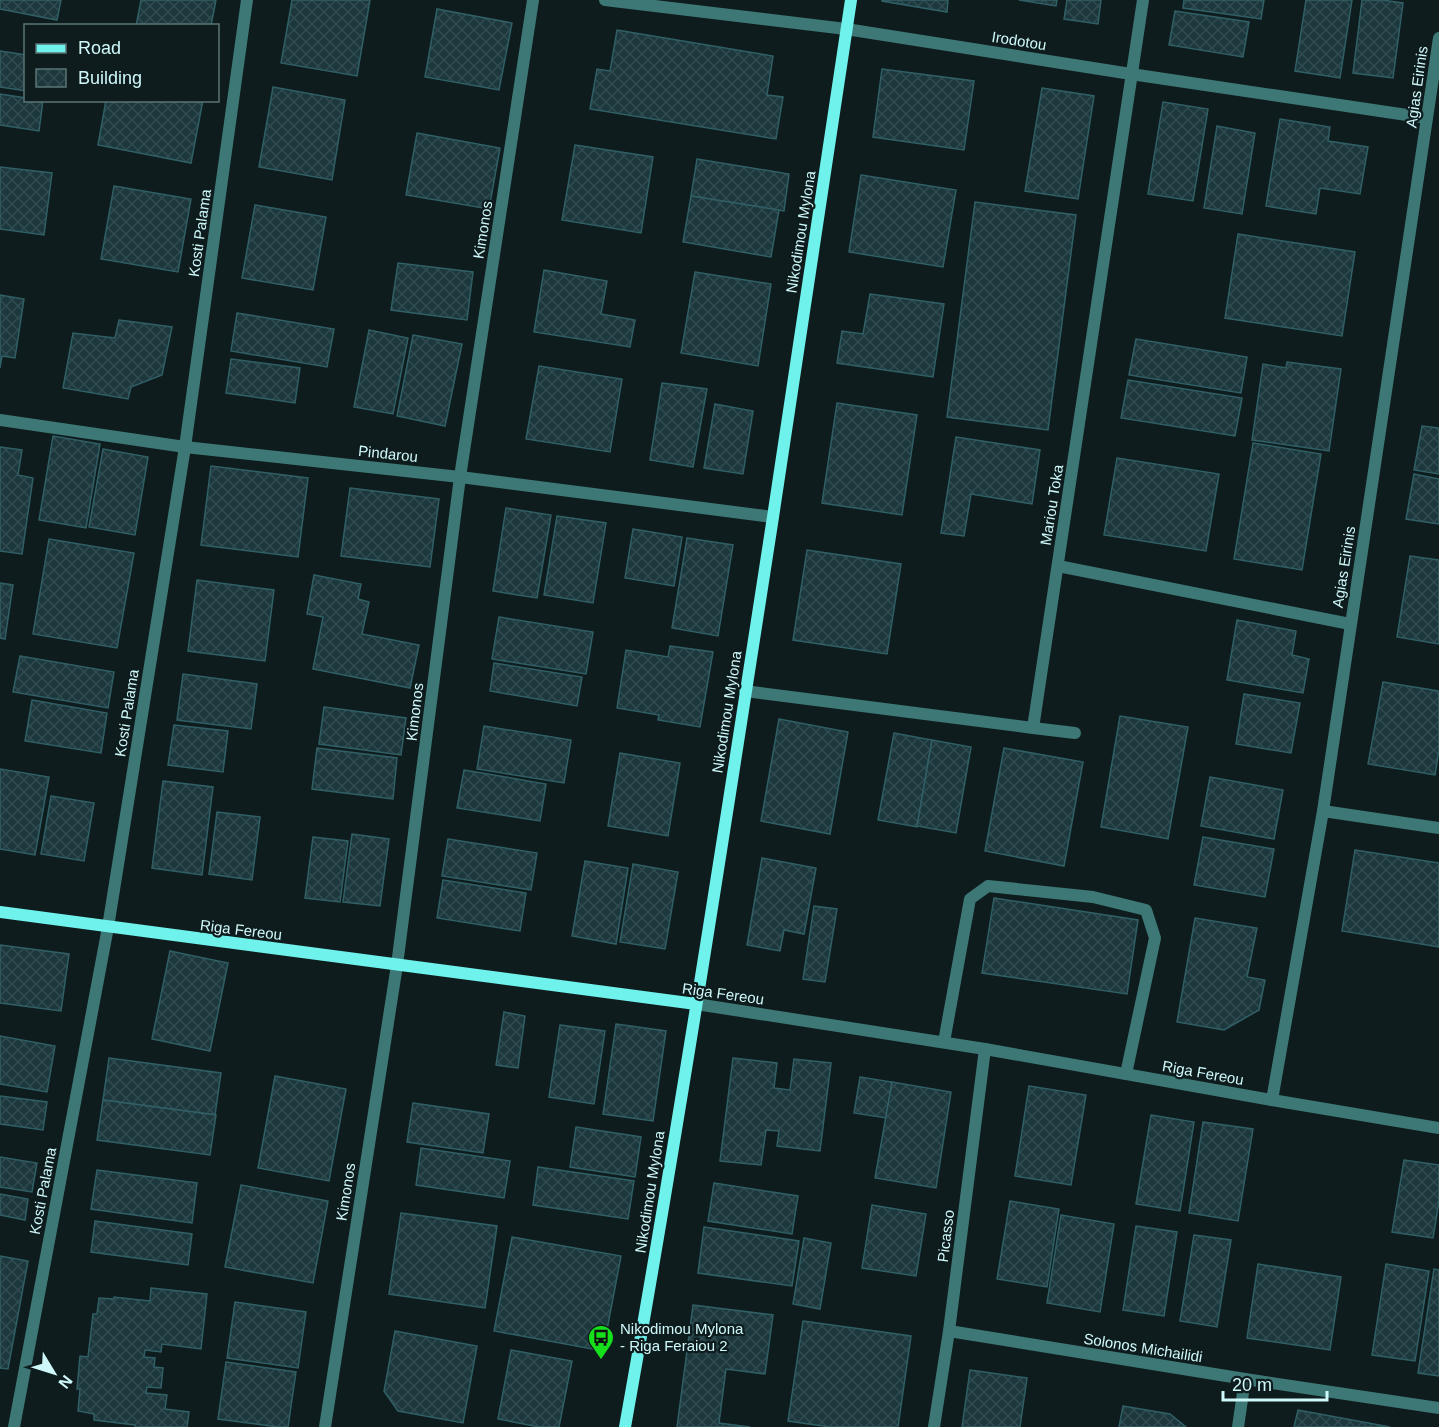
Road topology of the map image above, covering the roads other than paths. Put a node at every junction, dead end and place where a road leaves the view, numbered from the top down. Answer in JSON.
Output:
{"nodes":[{"id":1,"x":248,"y":0,"type":"edge"},
{"id":2,"x":533,"y":0,"type":"edge"},
{"id":3,"x":605,"y":0,"type":"edge"},
{"id":4,"x":851,"y":0,"type":"edge"},
{"id":5,"x":1143,"y":0,"type":"edge"},
{"id":6,"x":846,"y":29,"type":"junction"},
{"id":7,"x":1439,"y":38,"type":"edge"},
{"id":8,"x":1131,"y":74,"type":"junction"},
{"id":9,"x":1427,"y":118,"type":"junction"},
{"id":10,"x":0,"y":420,"type":"edge"},
{"id":11,"x":185,"y":447,"type":"junction"},
{"id":12,"x":460,"y":477,"type":"junction"},
{"id":13,"x":773,"y":517,"type":"junction"},
{"id":14,"x":1058,"y":566,"type":"junction"},
{"id":15,"x":1350,"y":624,"type":"junction"},
{"id":16,"x":745,"y":692,"type":"junction"},
{"id":17,"x":1033,"y":728,"type":"junction"},
{"id":18,"x":1075,"y":733,"type":"dead end"},
{"id":19,"x":1323,"y":811,"type":"junction"},
{"id":20,"x":1439,"y":828,"type":"edge"},
{"id":21,"x":0,"y":912,"type":"edge"},
{"id":22,"x":108,"y":927,"type":"junction"},
{"id":23,"x":397,"y":965,"type":"junction"},
{"id":24,"x":696,"y":1004,"type":"junction"},
{"id":25,"x":944,"y":1042,"type":"junction"},
{"id":26,"x":985,"y":1049,"type":"junction"},
{"id":27,"x":1126,"y":1074,"type":"junction"},
{"id":28,"x":1272,"y":1100,"type":"junction"},
{"id":29,"x":1439,"y":1128,"type":"edge"},
{"id":30,"x":949,"y":1332,"type":"junction"},
{"id":31,"x":1245,"y":1379,"type":"junction"},
{"id":32,"x":1439,"y":1408,"type":"edge"},
{"id":33,"x":14,"y":1427,"type":"edge"},
{"id":34,"x":325,"y":1427,"type":"edge"},
{"id":35,"x":625,"y":1427,"type":"edge"},
{"id":36,"x":934,"y":1427,"type":"edge"},
{"id":37,"x":1238,"y":1427,"type":"edge"}],
"edges":[{"from":1,"to":11,"type":"street","name":"Kosti Palama"},
{"from":2,"to":12,"type":"street","name":"Kimonos"},
{"from":3,"to":6,"type":"street","name":"Irodotou"},
{"from":4,"to":6,"type":"street","name":"Nikodimou Mylona"},
{"from":5,"to":8,"type":"street","name":"Mariou Toka"},
{"from":6,"to":8,"type":"street","name":"Irodotou"},
{"from":6,"to":13,"type":"street","name":"Nikodimou Mylona"},
{"from":7,"to":9,"type":"street","name":"Agias Eirinis"},
{"from":8,"to":9,"type":"street","name":"Irodotou"},
{"from":8,"to":14,"type":"street","name":"Mariou Toka"},
{"from":9,"to":15,"type":"street","name":"Agias Eirinis"},
{"from":10,"to":11,"type":"street","name":"Pindarou"},
{"from":11,"to":12,"type":"street","name":"Pindarou"},
{"from":11,"to":22,"type":"street","name":"Kosti Palama"},
{"from":12,"to":13,"type":"street","name":"Pindarou"},
{"from":12,"to":23,"type":"street","name":"Kimonos"},
{"from":13,"to":16,"type":"street","name":"Nikodimou Mylona"},
{"from":14,"to":15,"type":"street"},
{"from":14,"to":17,"type":"street","name":"Mariou Toka"},
{"from":15,"to":19,"type":"street","name":"Agias Eirinis"},
{"from":16,"to":17,"type":"street"},
{"from":16,"to":24,"type":"street","name":"Nikodimou Mylona"},
{"from":17,"to":18,"type":"street"},
{"from":19,"to":20,"type":"street"},
{"from":19,"to":28,"type":"street","name":"Agias Eirinis"},
{"from":21,"to":22,"type":"street","name":"Riga Fereou"},
{"from":22,"to":23,"type":"street","name":"Riga Fereou"},
{"from":22,"to":33,"type":"street","name":"Kosti Palama"},
{"from":23,"to":24,"type":"street","name":"Riga Fereou"},
{"from":23,"to":34,"type":"street","name":"Kimonos"},
{"from":24,"to":25,"type":"street","name":"Riga Fereou"},
{"from":24,"to":35,"type":"street","name":"Nikodimou Mylona"},
{"from":25,"to":26,"type":"street","name":"Riga Fereou"},
{"from":25,"to":27,"type":"street"},
{"from":26,"to":27,"type":"street","name":"Riga Fereou"},
{"from":26,"to":30,"type":"street","name":"Picasso"},
{"from":27,"to":28,"type":"street","name":"Riga Fereou"},
{"from":28,"to":29,"type":"street","name":"Riga Fereou"},
{"from":30,"to":31,"type":"street","name":"Solonos Michailidi"},
{"from":30,"to":36,"type":"street","name":"Picasso"},
{"from":31,"to":32,"type":"street","name":"Solonos Michailidi"},
{"from":31,"to":37,"type":"street"}]}
